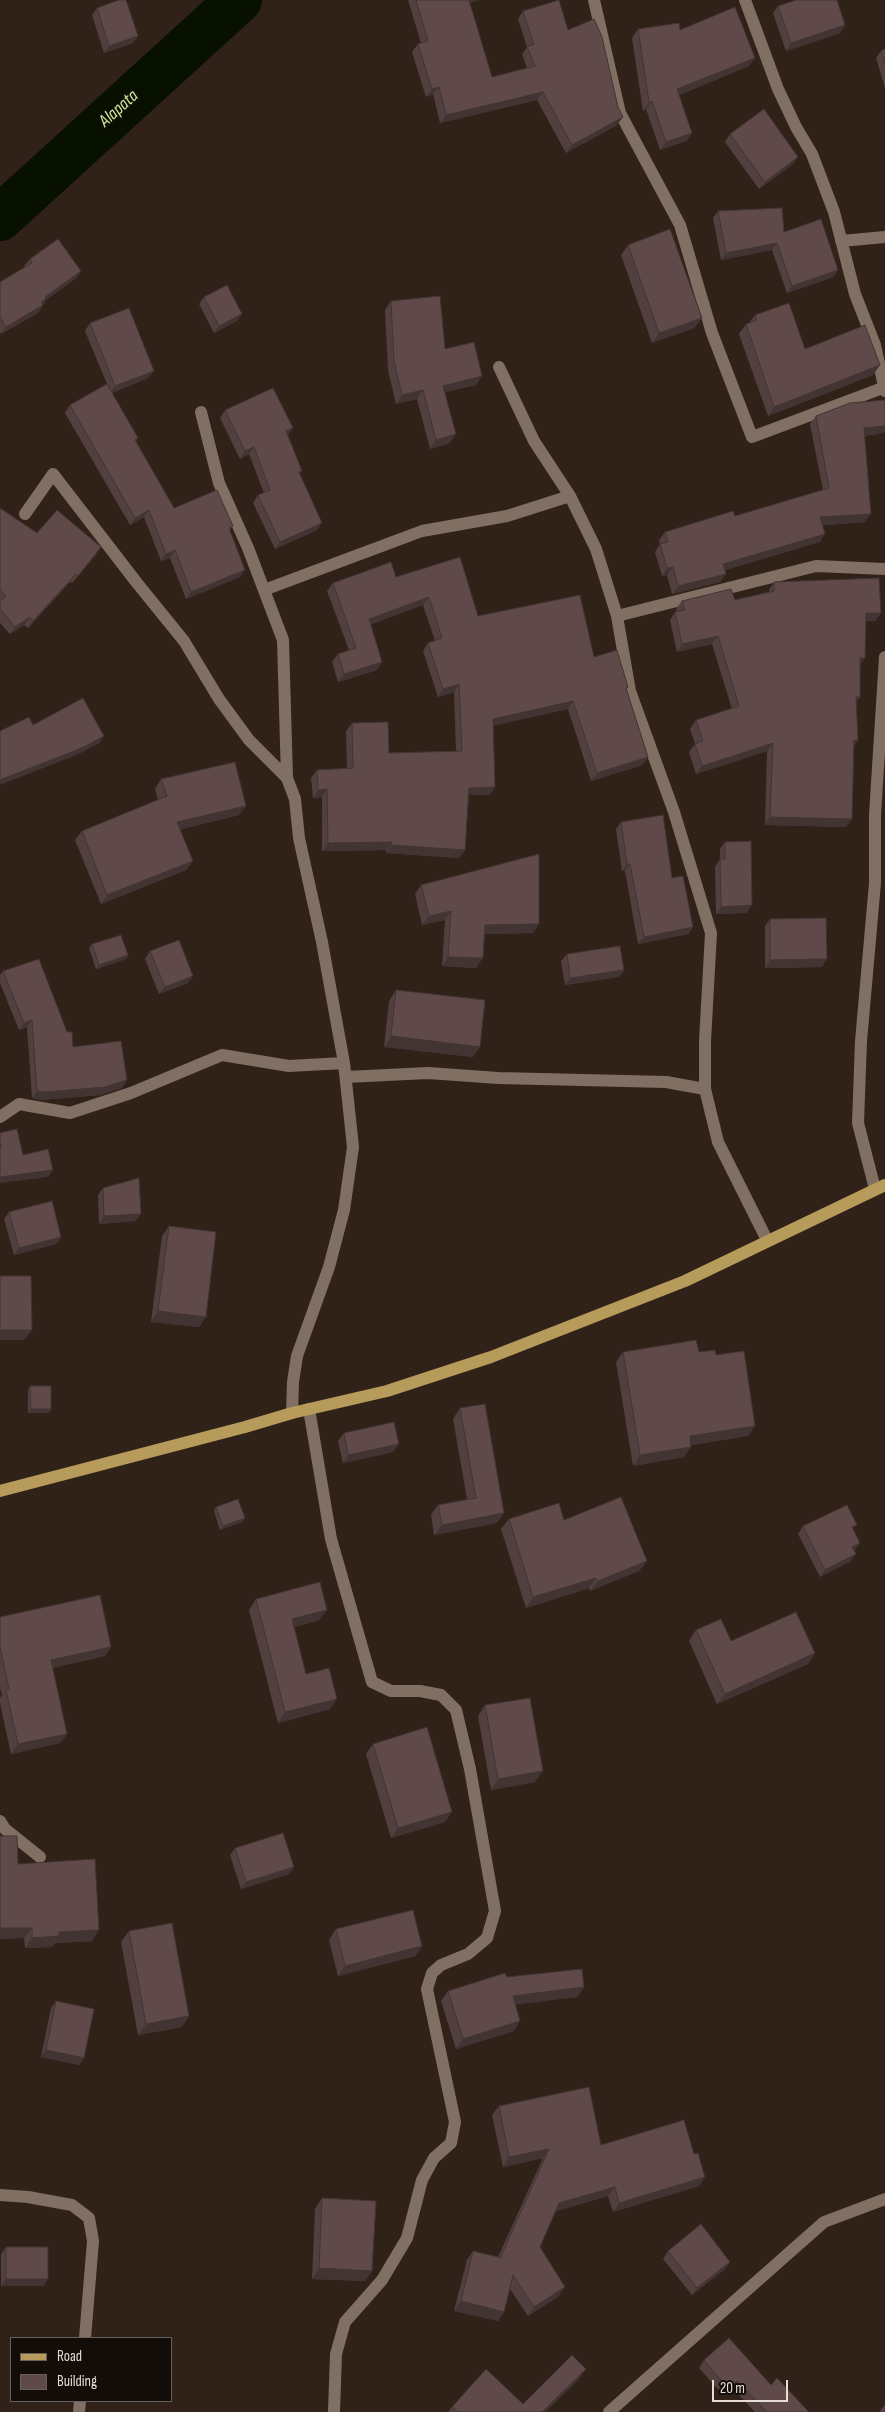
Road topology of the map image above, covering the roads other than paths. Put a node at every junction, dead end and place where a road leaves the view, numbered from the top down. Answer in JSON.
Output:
{"nodes":[{"id":1,"x":594,"y":0,"type":"edge"},
{"id":2,"x":745,"y":0,"type":"edge"},
{"id":3,"x":885,"y":236,"type":"edge"},
{"id":4,"x":841,"y":241,"type":"junction"},
{"id":5,"x":499,"y":367,"type":"dead end"},
{"id":6,"x":885,"y":389,"type":"edge"},
{"id":7,"x":201,"y":412,"type":"dead end"},
{"id":8,"x":570,"y":496,"type":"junction"},
{"id":9,"x":25,"y":514,"type":"dead end"},
{"id":10,"x":885,"y":569,"type":"edge"},
{"id":11,"x":264,"y":590,"type":"junction"},
{"id":12,"x":617,"y":616,"type":"junction"},
{"id":13,"x":885,"y":657,"type":"edge"},
{"id":14,"x":287,"y":778,"type":"junction"},
{"id":15,"x":880,"y":815,"type":"edge"},
{"id":16,"x":344,"y":1063,"type":"junction"},
{"id":17,"x":346,"y":1077,"type":"junction"},
{"id":18,"x":705,"y":1089,"type":"junction"},
{"id":19,"x":0,"y":1117,"type":"edge"},
{"id":20,"x":880,"y":1187,"type":"edge"},
{"id":21,"x":767,"y":1240,"type":"junction"},
{"id":22,"x":309,"y":1409,"type":"junction"},
{"id":23,"x":292,"y":1413,"type":"junction"},
{"id":24,"x":0,"y":1491,"type":"edge"},
{"id":25,"x":0,"y":1821,"type":"edge"},
{"id":26,"x":40,"y":1857,"type":"dead end"},
{"id":27,"x":0,"y":2195,"type":"edge"},
{"id":28,"x":885,"y":2199,"type":"edge"},
{"id":29,"x":85,"y":2337,"type":"edge"},
{"id":30,"x":334,"y":2412,"type":"edge"},
{"id":31,"x":609,"y":2412,"type":"edge"}],
"edges":[{"from":1,"to":6,"type":"street"},
{"from":2,"to":4,"type":"street"},
{"from":3,"to":4,"type":"street"},
{"from":4,"to":6,"type":"street"},
{"from":5,"to":8,"type":"street"},
{"from":7,"to":11,"type":"street"},
{"from":8,"to":11,"type":"street"},
{"from":8,"to":12,"type":"street"},
{"from":9,"to":14,"type":"street"},
{"from":10,"to":12,"type":"street"},
{"from":11,"to":14,"type":"street"},
{"from":12,"to":18,"type":"street"},
{"from":13,"to":15,"type":"street"},
{"from":14,"to":16,"type":"street"},
{"from":15,"to":20,"type":"street"},
{"from":16,"to":17,"type":"street"},
{"from":16,"to":19,"type":"street"},
{"from":17,"to":18,"type":"street"},
{"from":17,"to":23,"type":"street"},
{"from":18,"to":21,"type":"street"},
{"from":20,"to":21,"type":"main road"},
{"from":21,"to":22,"type":"main road"},
{"from":22,"to":23,"type":"main road"},
{"from":22,"to":30,"type":"street"},
{"from":23,"to":24,"type":"main road"},
{"from":25,"to":26,"type":"street"},
{"from":27,"to":29,"type":"street"},
{"from":28,"to":31,"type":"street"}]}
